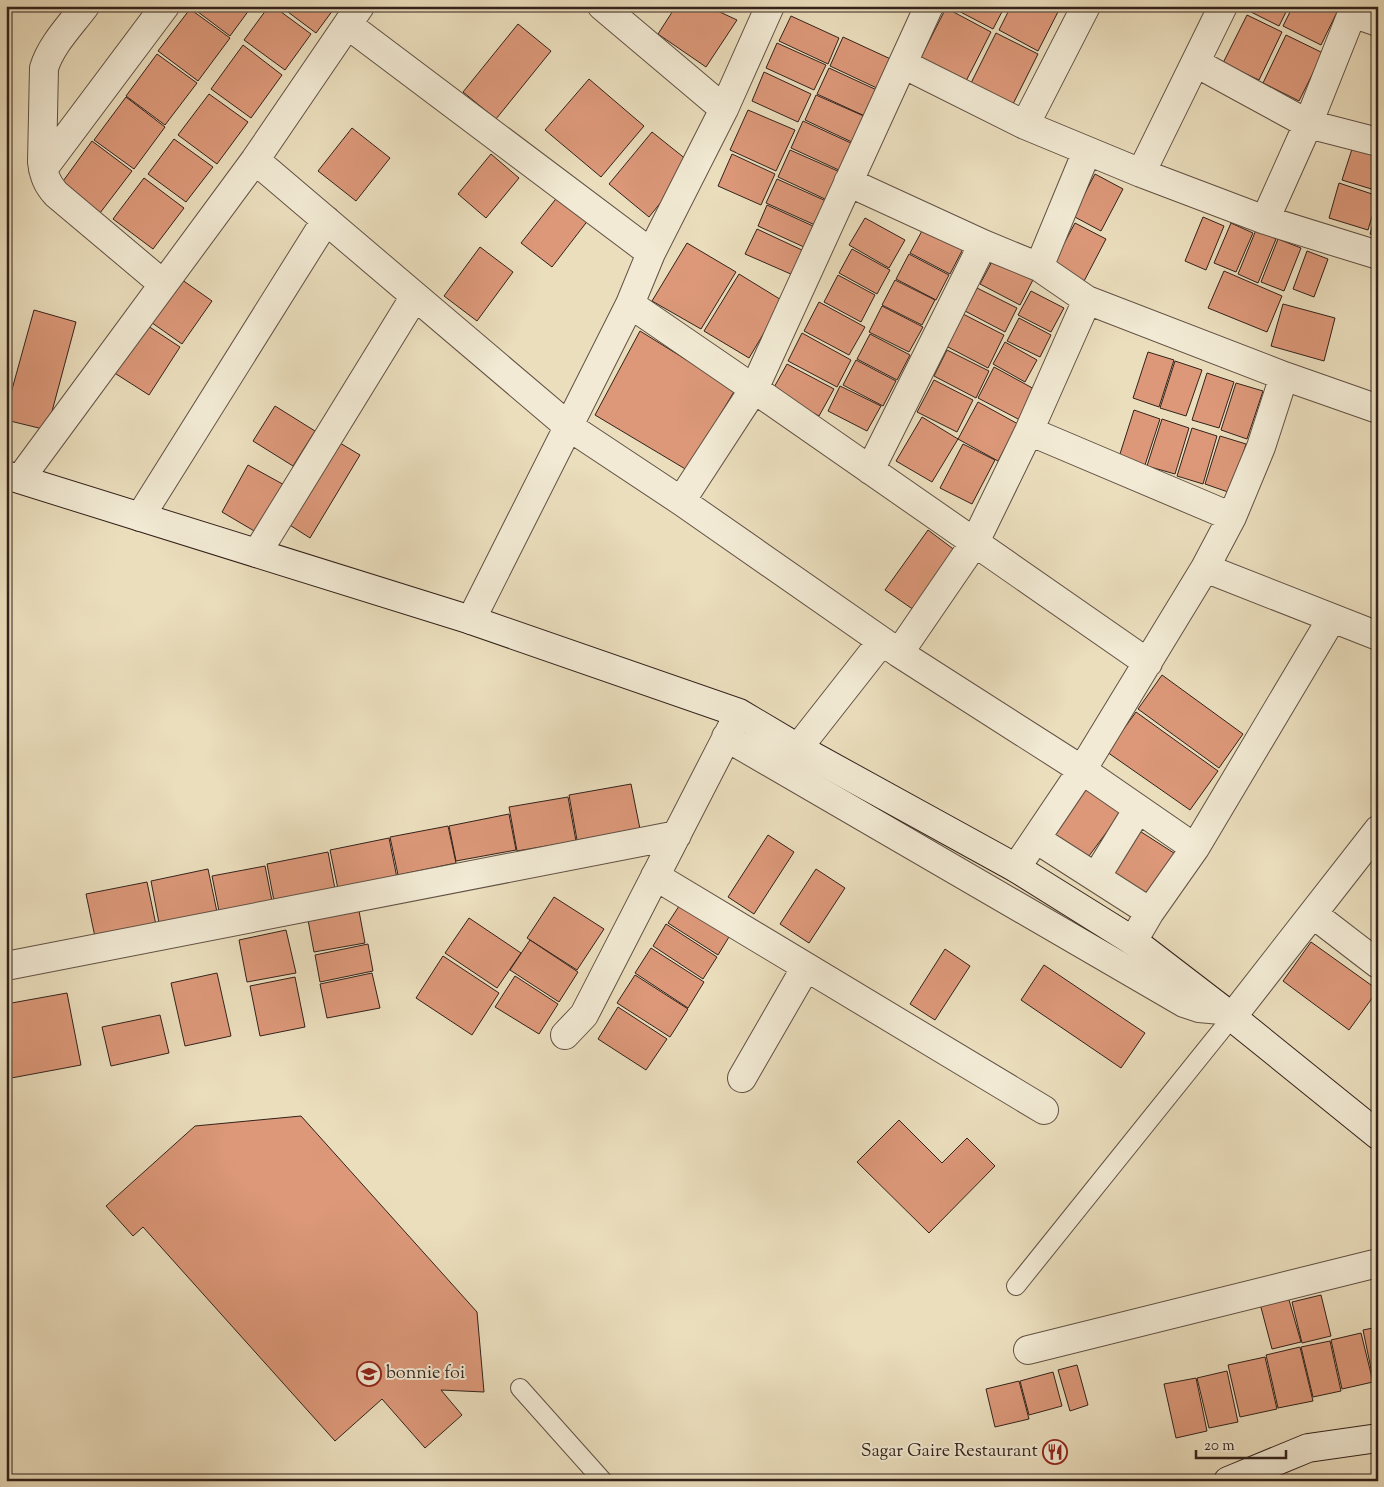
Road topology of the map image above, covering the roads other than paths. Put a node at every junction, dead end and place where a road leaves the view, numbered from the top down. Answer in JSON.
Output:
{"nodes":[{"id":1,"x":85,"y":6,"type":"edge"},
{"id":2,"x":165,"y":6,"type":"edge"},
{"id":3,"x":602,"y":6,"type":"edge"},
{"id":4,"x":770,"y":6,"type":"edge"},
{"id":5,"x":929,"y":6,"type":"edge"},
{"id":6,"x":1086,"y":6,"type":"edge"},
{"id":7,"x":1223,"y":6,"type":"edge"},
{"id":8,"x":1354,"y":10,"type":"edge"},
{"id":9,"x":354,"y":15,"type":"edge"},
{"id":10,"x":1378,"y":22,"type":"edge"},
{"id":11,"x":1196,"y":63,"type":"junction"},
{"id":12,"x":903,"y":64,"type":"junction"},
{"id":13,"x":724,"y":109,"type":"junction"},
{"id":14,"x":1308,"y":124,"type":"junction"},
{"id":15,"x":1025,"y":125,"type":"junction"},
{"id":16,"x":1378,"y":142,"type":"edge"},
{"id":17,"x":1087,"y":151,"type":"junction"},
{"id":18,"x":255,"y":160,"type":"junction"},
{"id":19,"x":43,"y":168,"type":"junction"},
{"id":20,"x":1141,"y":174,"type":"junction"},
{"id":21,"x":848,"y":182,"type":"junction"},
{"id":22,"x":326,"y":220,"type":"junction"},
{"id":23,"x":1264,"y":220,"type":"junction"},
{"id":24,"x":983,"y":244,"type":"junction"},
{"id":25,"x":651,"y":253,"type":"junction"},
{"id":26,"x":1378,"y":255,"type":"edge"},
{"id":27,"x":1039,"y":267,"type":"junction"},
{"id":28,"x":163,"y":284,"type":"junction"},
{"id":29,"x":415,"y":296,"type":"junction"},
{"id":30,"x":1087,"y":300,"type":"junction"},
{"id":31,"x":630,"y":304,"type":"junction"},
{"id":32,"x":1284,"y":376,"type":"junction"},
{"id":33,"x":754,"y":389,"type":"junction"},
{"id":34,"x":1378,"y":409,"type":"edge"},
{"id":35,"x":568,"y":426,"type":"junction"},
{"id":36,"x":1029,"y":432,"type":"junction"},
{"id":37,"x":870,"y":470,"type":"junction"},
{"id":38,"x":13,"y":477,"type":"edge"},
{"id":39,"x":681,"y":501,"type":"junction"},
{"id":40,"x":140,"y":517,"type":"junction"},
{"id":41,"x":1232,"y":517,"type":"junction"},
{"id":42,"x":975,"y":542,"type":"junction"},
{"id":43,"x":257,"y":553,"type":"junction"},
{"id":44,"x":1205,"y":568,"type":"junction"},
{"id":45,"x":1332,"y":618,"type":"junction"},
{"id":46,"x":471,"y":620,"type":"junction"},
{"id":47,"x":1378,"y":636,"type":"edge"},
{"id":48,"x":890,"y":647,"type":"junction"},
{"id":49,"x":1148,"y":663,"type":"junction"},
{"id":50,"x":739,"y":713,"type":"junction"},
{"id":51,"x":726,"y":738,"type":"junction"},
{"id":52,"x":798,"y":748,"type":"junction"},
{"id":53,"x":1082,"y":770,"type":"junction"},
{"id":54,"x":1138,"y":809,"type":"junction"},
{"id":55,"x":1378,"y":830,"type":"edge"},
{"id":56,"x":677,"y":835,"type":"junction"},
{"id":57,"x":1036,"y":839,"type":"junction"},
{"id":58,"x":1195,"y":848,"type":"junction"},
{"id":59,"x":1016,"y":868,"type":"junction"},
{"id":60,"x":655,"y":876,"type":"junction"},
{"id":61,"x":1096,"y":877,"type":"junction"},
{"id":62,"x":1150,"y":912,"type":"junction"},
{"id":63,"x":1313,"y":914,"type":"junction"},
{"id":64,"x":1133,"y":941,"type":"junction"},
{"id":65,"x":1378,"y":964,"type":"edge"},
{"id":66,"x":6,"y":966,"type":"edge"},
{"id":67,"x":806,"y":967,"type":"junction"},
{"id":68,"x":1226,"y":1014,"type":"junction"},
{"id":69,"x":565,"y":1035,"type":"dead end"},
{"id":70,"x":742,"y":1078,"type":"dead end"},
{"id":71,"x":1044,"y":1110,"type":"dead end"},
{"id":72,"x":1378,"y":1135,"type":"edge"},
{"id":73,"x":1378,"y":1263,"type":"edge"},
{"id":74,"x":1016,"y":1286,"type":"dead end"},
{"id":75,"x":1028,"y":1350,"type":"dead end"},
{"id":76,"x":520,"y":1388,"type":"dead end"},
{"id":77,"x":1378,"y":1438,"type":"edge"},
{"id":78,"x":603,"y":1481,"type":"edge"},
{"id":79,"x":1228,"y":1481,"type":"edge"}],
"edges":[{"from":1,"to":19,"type":"street"},
{"from":2,"to":19,"type":"street"},
{"from":3,"to":13,"type":"street"},
{"from":4,"to":13,"type":"street"},
{"from":5,"to":12,"type":"street"},
{"from":6,"to":15,"type":"street"},
{"from":7,"to":11,"type":"street"},
{"from":8,"to":10,"type":"street"},
{"from":8,"to":14,"type":"street"},
{"from":9,"to":18,"type":"street"},
{"from":9,"to":25,"type":"street"},
{"from":11,"to":14,"type":"street"},
{"from":11,"to":20,"type":"street"},
{"from":12,"to":15,"type":"street"},
{"from":12,"to":21,"type":"street"},
{"from":13,"to":25,"type":"street"},
{"from":14,"to":16,"type":"street"},
{"from":14,"to":23,"type":"street"},
{"from":15,"to":17,"type":"street"},
{"from":17,"to":20,"type":"street"},
{"from":17,"to":27,"type":"street"},
{"from":18,"to":22,"type":"street"},
{"from":18,"to":28,"type":"street"},
{"from":19,"to":28,"type":"street"},
{"from":20,"to":23,"type":"street"},
{"from":21,"to":24,"type":"street"},
{"from":21,"to":33,"type":"street"},
{"from":22,"to":29,"type":"street"},
{"from":22,"to":40,"type":"street"},
{"from":23,"to":26,"type":"street"},
{"from":24,"to":27,"type":"street"},
{"from":24,"to":37,"type":"street"},
{"from":25,"to":31,"type":"street"},
{"from":27,"to":30,"type":"street"},
{"from":28,"to":38,"type":"street"},
{"from":29,"to":35,"type":"street"},
{"from":29,"to":43,"type":"street"},
{"from":30,"to":32,"type":"street"},
{"from":30,"to":36,"type":"street"},
{"from":31,"to":33,"type":"street"},
{"from":31,"to":35,"type":"street"},
{"from":32,"to":34,"type":"street"},
{"from":32,"to":41,"type":"street"},
{"from":33,"to":37,"type":"street"},
{"from":33,"to":39,"type":"street"},
{"from":35,"to":39,"type":"street"},
{"from":35,"to":46,"type":"street"},
{"from":36,"to":41,"type":"street"},
{"from":36,"to":42,"type":"street"},
{"from":37,"to":42,"type":"street"},
{"from":38,"to":40,"type":"street"},
{"from":39,"to":48,"type":"street"},
{"from":40,"to":43,"type":"street"},
{"from":41,"to":44,"type":"street"},
{"from":42,"to":48,"type":"street"},
{"from":42,"to":49,"type":"street"},
{"from":43,"to":46,"type":"street"},
{"from":44,"to":45,"type":"street"},
{"from":44,"to":49,"type":"street"},
{"from":45,"to":47,"type":"street"},
{"from":45,"to":58,"type":"street"},
{"from":46,"to":50,"type":"street"},
{"from":48,"to":52,"type":"street"},
{"from":48,"to":53,"type":"street"},
{"from":49,"to":53,"type":"street"},
{"from":50,"to":51,"type":"street"},
{"from":50,"to":52,"type":"street"},
{"from":51,"to":56,"type":"street"},
{"from":51,"to":68,"type":"street"},
{"from":52,"to":59,"type":"street"},
{"from":53,"to":54,"type":"street"},
{"from":53,"to":57,"type":"street"},
{"from":54,"to":58,"type":"street"},
{"from":54,"to":61,"type":"street"},
{"from":55,"to":63,"type":"street"},
{"from":56,"to":60,"type":"street"},
{"from":56,"to":66,"type":"street"},
{"from":57,"to":59,"type":"street"},
{"from":57,"to":61,"type":"street"},
{"from":58,"to":62,"type":"street"},
{"from":59,"to":64,"type":"street"},
{"from":60,"to":67,"type":"street"},
{"from":60,"to":69,"type":"street"},
{"from":61,"to":62,"type":"street"},
{"from":62,"to":64,"type":"street"},
{"from":63,"to":65,"type":"street"},
{"from":63,"to":68,"type":"street"},
{"from":64,"to":68,"type":"street"},
{"from":67,"to":70,"type":"street"},
{"from":67,"to":71,"type":"street"},
{"from":68,"to":72,"type":"street"},
{"from":68,"to":74,"type":"lane"},
{"from":73,"to":75,"type":"street"},
{"from":76,"to":78,"type":"lane"},
{"from":77,"to":79,"type":"street"}]}
